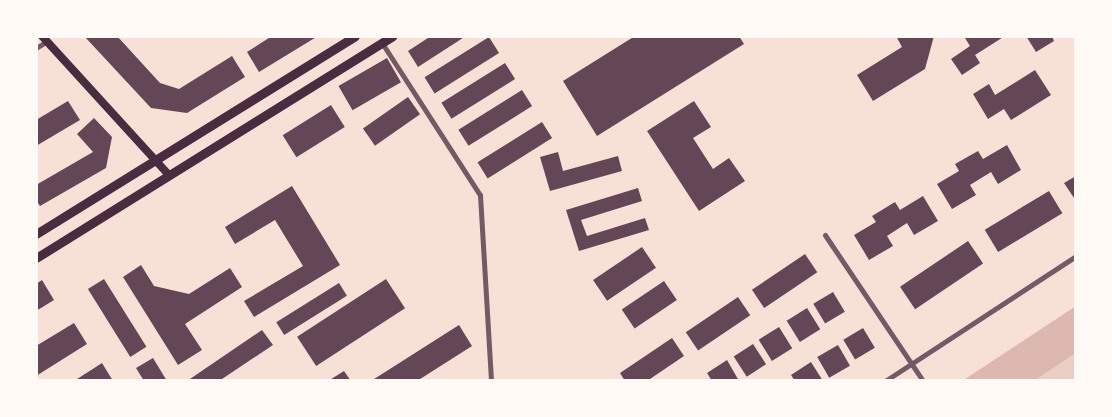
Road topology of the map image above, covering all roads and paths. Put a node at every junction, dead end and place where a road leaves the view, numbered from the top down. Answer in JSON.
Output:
{"nodes":[{"id":1,"x":354,"y":36,"type":"edge"},
{"id":2,"x":392,"y":36,"type":"edge"},
{"id":3,"x":45,"y":39,"type":"edge"},
{"id":4,"x":382,"y":43,"type":"junction"},
{"id":5,"x":36,"y":48,"type":"edge"},
{"id":6,"x":155,"y":158,"type":"junction"},
{"id":7,"x":169,"y":175,"type":"junction"},
{"id":8,"x":36,"y":234,"type":"edge"},
{"id":9,"x":825,"y":235,"type":"dead end"},
{"id":10,"x":1076,"y":256,"type":"edge"},
{"id":11,"x":36,"y":258,"type":"edge"},
{"id":12,"x":911,"y":364,"type":"junction"},
{"id":13,"x":491,"y":381,"type":"edge"},
{"id":14,"x":885,"y":381,"type":"edge"},
{"id":15,"x":923,"y":381,"type":"edge"}],
"edges":[{"from":1,"to":6,"type":"main road"},
{"from":2,"to":4,"type":"main road"},
{"from":3,"to":5,"type":"street"},
{"from":3,"to":6,"type":"main road"},
{"from":4,"to":7,"type":"main road"},
{"from":4,"to":13,"type":"street"},
{"from":6,"to":7,"type":"main road"},
{"from":6,"to":8,"type":"main road"},
{"from":7,"to":11,"type":"main road"},
{"from":9,"to":12,"type":"street"},
{"from":10,"to":12,"type":"street"},
{"from":12,"to":14,"type":"street"},
{"from":12,"to":15,"type":"street"}]}
